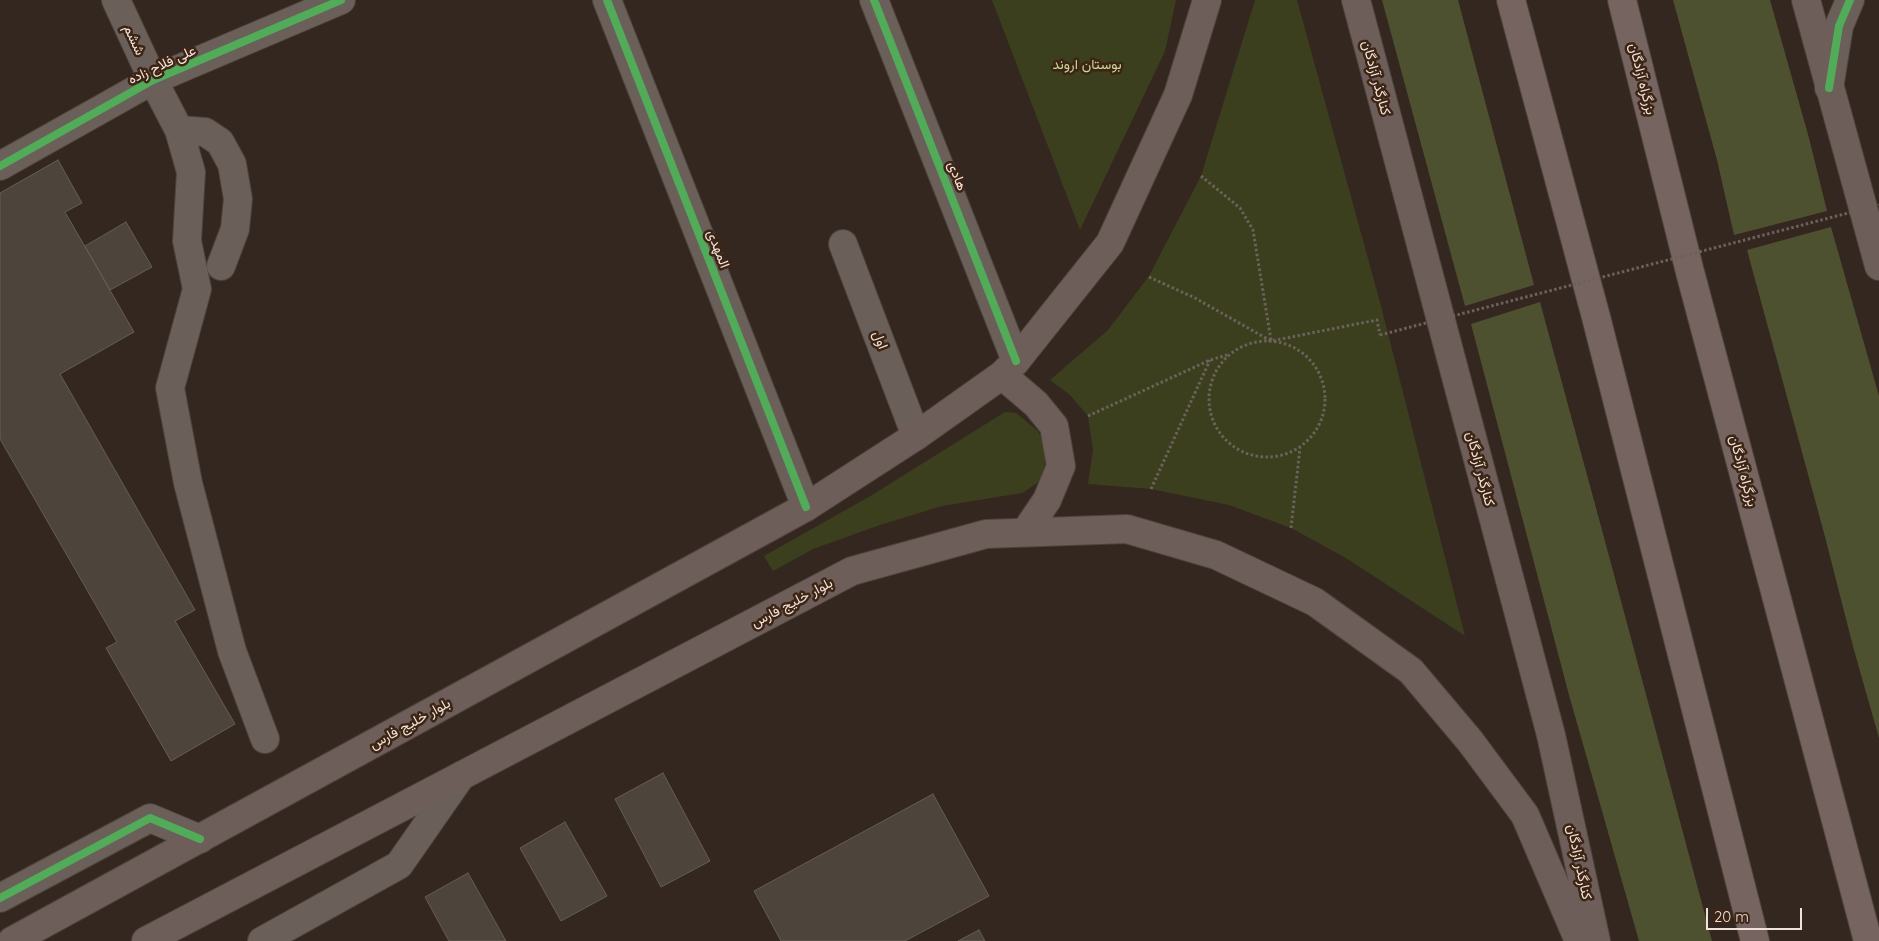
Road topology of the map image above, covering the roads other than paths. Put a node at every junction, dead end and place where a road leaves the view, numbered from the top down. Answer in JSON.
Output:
{"nodes":[{"id":1,"x":116,"y":0,"type":"edge"},
{"id":2,"x":341,"y":0,"type":"edge"},
{"id":3,"x":607,"y":0,"type":"edge"},
{"id":4,"x":874,"y":0,"type":"edge"},
{"id":5,"x":1207,"y":0,"type":"edge"},
{"id":6,"x":1356,"y":0,"type":"edge"},
{"id":7,"x":1511,"y":0,"type":"edge"},
{"id":8,"x":1622,"y":0,"type":"edge"},
{"id":9,"x":1806,"y":0,"type":"edge"},
{"id":10,"x":1850,"y":0,"type":"edge"},
{"id":11,"x":153,"y":80,"type":"junction"},
{"id":12,"x":1829,"y":88,"type":"junction"},
{"id":13,"x":179,"y":130,"type":"junction"},
{"id":14,"x":0,"y":166,"type":"edge"},
{"id":15,"x":843,"y":244,"type":"dead end"},
{"id":16,"x":220,"y":266,"type":"dead end"},
{"id":17,"x":1879,"y":266,"type":"edge"},
{"id":18,"x":1009,"y":368,"type":"junction"},
{"id":19,"x":916,"y":436,"type":"junction"},
{"id":20,"x":806,"y":507,"type":"junction"},
{"id":21,"x":1026,"y":531,"type":"junction"},
{"id":22,"x":265,"y":739,"type":"dead end"},
{"id":23,"x":461,"y":776,"type":"junction"},
{"id":24,"x":200,"y":839,"type":"junction"},
{"id":25,"x":0,"y":898,"type":"edge"},
{"id":26,"x":12,"y":941,"type":"edge"},
{"id":27,"x":146,"y":941,"type":"edge"},
{"id":28,"x":262,"y":941,"type":"edge"},
{"id":29,"x":1579,"y":941,"type":"edge"},
{"id":30,"x":1596,"y":941,"type":"edge"},
{"id":31,"x":1755,"y":941,"type":"edge"},
{"id":32,"x":1868,"y":941,"type":"edge"}],
"edges":[{"from":1,"to":11,"type":"street","name":"ششم"},
{"from":2,"to":11,"type":"street","name":"علی فلاح زاده"},
{"from":3,"to":20,"type":"street","name":"المهدی"},
{"from":4,"to":18,"type":"street","name":"هادی"},
{"from":5,"to":18,"type":"main road","name":"بلوار خلیج فارس"},
{"from":6,"to":30,"type":"main road","name":"کنارگذر آزادگان"},
{"from":7,"to":31,"type":"highway"},
{"from":8,"to":32,"type":"highway","name":"بزرگراه آزادگان"},
{"from":9,"to":12,"type":"main road"},
{"from":10,"to":12,"type":"street"},
{"from":11,"to":13,"type":"street","name":"ششم"},
{"from":11,"to":14,"type":"street","name":"علی فلاح زاده"},
{"from":12,"to":17,"type":"main road"},
{"from":13,"to":16,"type":"street"},
{"from":13,"to":22,"type":"street","name":"ششم"},
{"from":15,"to":19,"type":"street","name":"اول"},
{"from":18,"to":19,"type":"main road","name":"بلوار خلیج فارس"},
{"from":18,"to":21,"type":"main road"},
{"from":19,"to":20,"type":"main road","name":"بلوار خلیج فارس"},
{"from":20,"to":24,"type":"main road","name":"بلوار خلیج فارس"},
{"from":21,"to":23,"type":"main road","name":"بلوار خلیج فارس"},
{"from":21,"to":29,"type":"main road","name":"بلوار خلیج فارس"},
{"from":23,"to":27,"type":"main road","name":"بلوار خلیج فارس"},
{"from":23,"to":28,"type":"street"},
{"from":24,"to":25,"type":"street"},
{"from":24,"to":26,"type":"main road","name":"بلوار خلیج فارس"}]}
